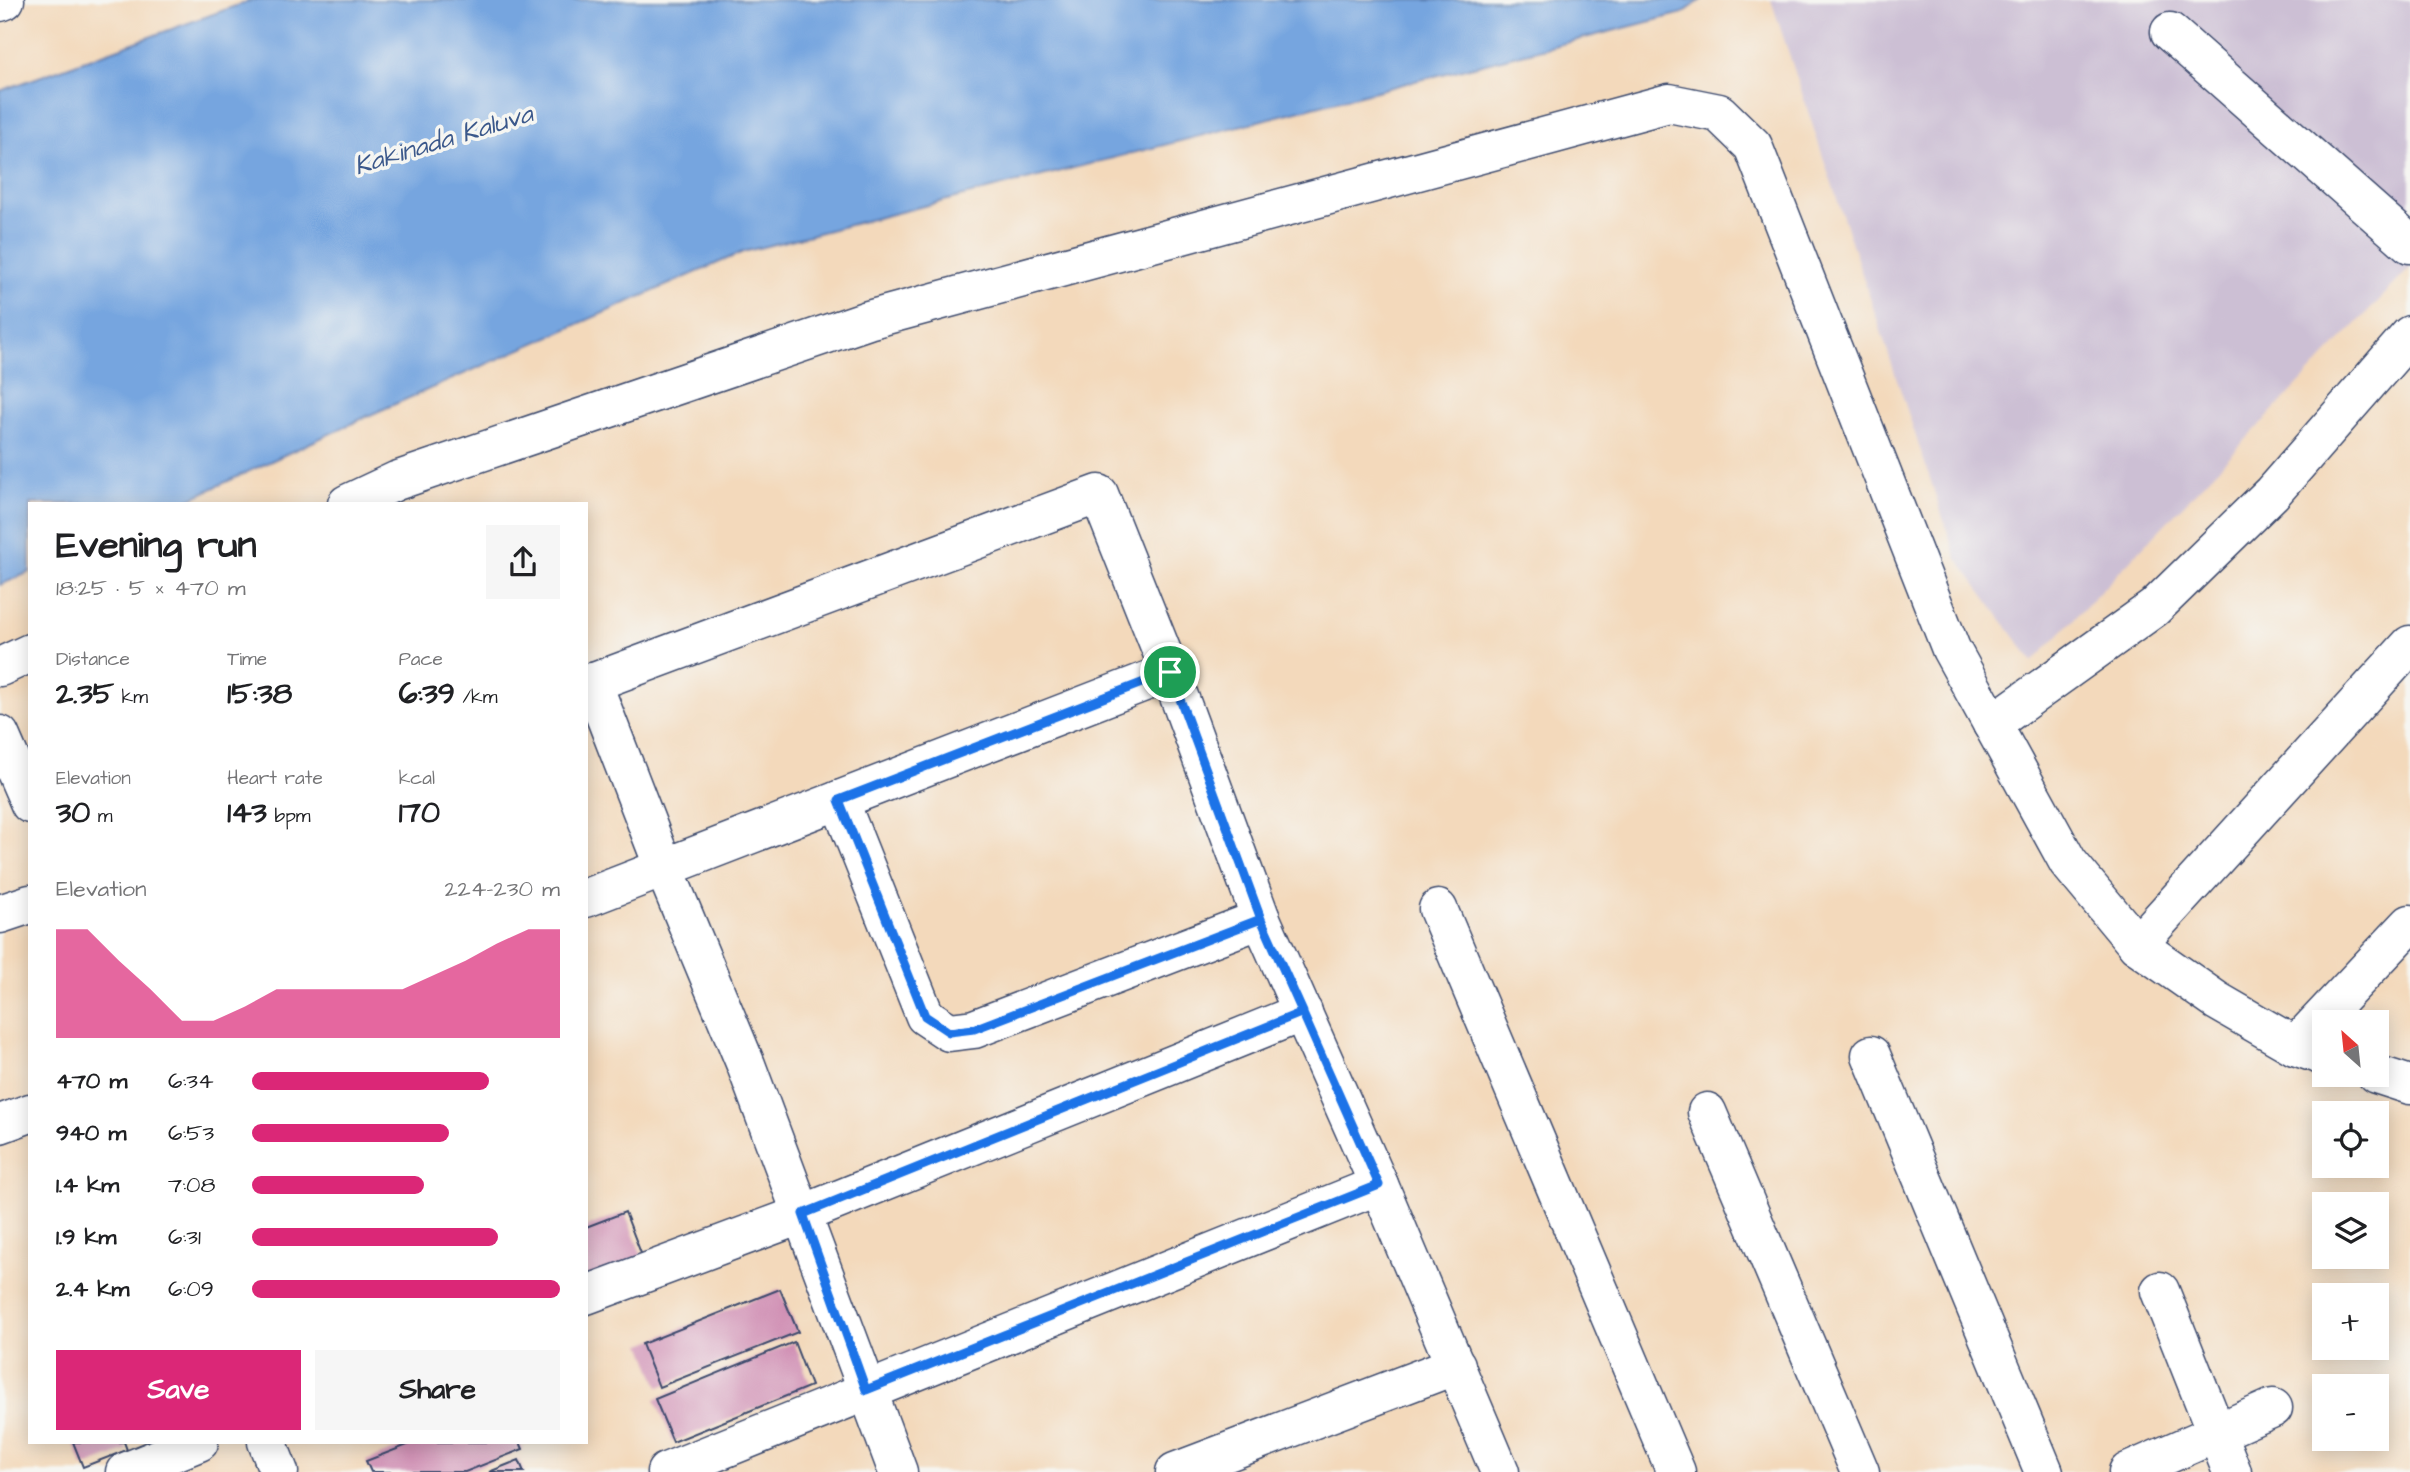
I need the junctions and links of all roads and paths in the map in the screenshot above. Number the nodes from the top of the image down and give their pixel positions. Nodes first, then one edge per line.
1 (2169, 32) dead end
2 (2410, 244) edge
3 (2410, 335) edge
4 (351, 502) edge
5 (2410, 645) edge
6 (28, 654) edge
7 (0, 667) edge
8 (1170, 672) junction
9 (589, 683) edge
10 (1992, 724) junction
11 (0, 735) edge
12 (28, 799) edge
13 (839, 800) junction
14 (664, 868) junction
15 (588, 897) edge
16 (28, 905) edge
17 (1438, 909) dead end
18 (0, 914) edge
19 (1261, 919) junction
20 (2410, 924) edge
21 (2137, 944) junction
22 (1303, 1012) junction
23 (2309, 1051) edge
24 (1871, 1055) dead end
25 (2389, 1078) edge
26 (2410, 1085) edge
27 (1707, 1112) dead end
28 (28, 1113) edge
29 (0, 1124) edge
30 (1379, 1185) junction
31 (803, 1214) junction
32 (2160, 1291) dead end
33 (588, 1294) edge
34 (1455, 1365) junction
35 (866, 1390) junction
36 (2273, 1408) dead end
37 (2217, 1432) junction
38 (195, 1444) edge
39 (268, 1444) edge
40 (1260, 1458) edge
41 (125, 1472) edge
42 (279, 1472) edge
43 (666, 1472) edge
44 (898, 1472) edge
45 (1175, 1472) edge
46 (1500, 1472) edge
47 (1676, 1472) edge
48 (1860, 1472) edge
49 (2044, 1472) edge
50 (2128, 1472) edge
51 (2232, 1472) edge

1 - 2 street
3 - 10 street
4 - 10 street
5 - 21 street
6 - 7 street
8 - 9 street
8 - 13 street
8 - 19 street
9 - 14 street
10 - 21 street
11 - 12 street
13 - 14 street
13 - 19 street
14 - 15 street
14 - 31 street
16 - 18 street
17 - 47 street
19 - 22 street
20 - 23 street
21 - 23 street
22 - 30 street
22 - 31 street
24 - 49 street
25 - 26 street
27 - 48 street
28 - 29 street
30 - 34 street
30 - 35 street
31 - 33 street
31 - 35 street
32 - 37 street
34 - 40 street
34 - 46 street
35 - 43 street
35 - 44 street
36 - 37 street
37 - 50 street
37 - 51 street
38 - 41 street
39 - 42 street
40 - 45 street

